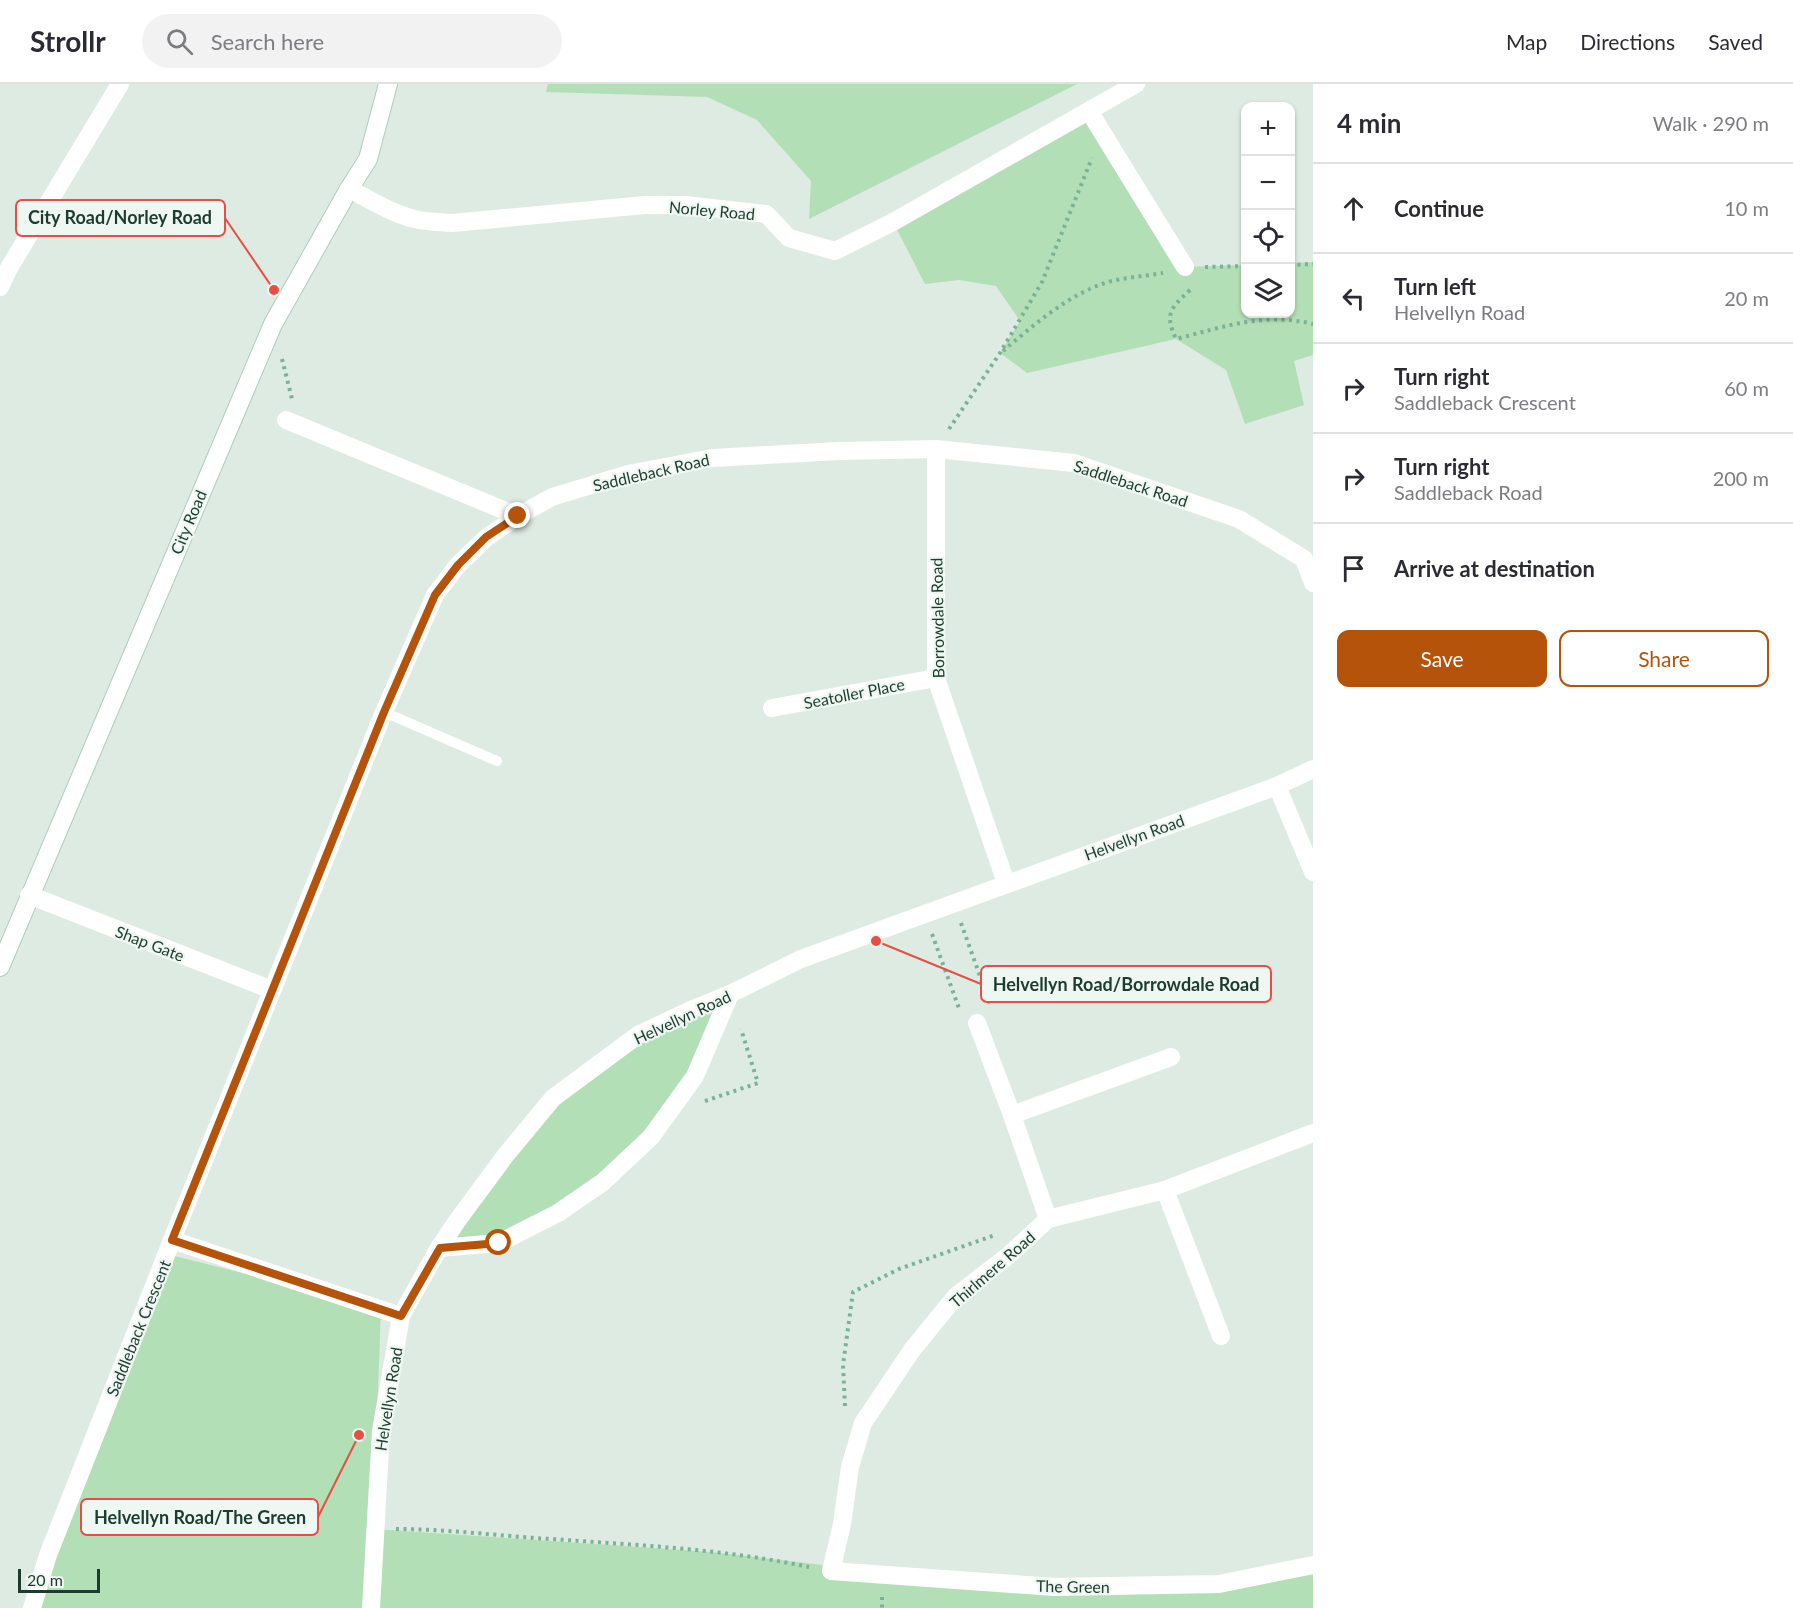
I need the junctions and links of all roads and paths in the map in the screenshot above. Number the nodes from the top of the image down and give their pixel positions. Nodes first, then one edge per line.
1 (120, 84) edge
2 (388, 84) edge
3 (1136, 84) edge
4 (1089, 111) junction
5 (1102, 132) junction
6 (349, 189) junction
7 (5, 264) edge
8 (1313, 264) edge
9 (1295, 265) edge
10 (1241, 266) edge
11 (1185, 267) junction
12 (1215, 267) junction
13 (1207, 274) dead end
14 (0, 287) edge
15 (1191, 289) dead end
16 (273, 324) junction
17 (1313, 324) edge
18 (1000, 353) junction
19 (293, 423) joint
20 (936, 449) junction
21 (518, 516) junction
22 (1308, 557) edge
23 (1313, 583) edge
24 (936, 678) junction
25 (772, 708) dead end
26 (384, 712) junction
27 (497, 761) dead end
28 (1313, 769) edge
29 (1277, 786) junction
30 (1313, 872) edge
31 (1006, 883) junction
32 (29, 895) junction
33 (953, 903) junction
34 (925, 914) junction
35 (0, 967) edge
36 (272, 990) junction
37 (730, 994) junction
38 (977, 1024) junction
39 (1171, 1057) dead end
40 (667, 1114) junction
41 (1012, 1114) junction
42 (1313, 1133) edge
43 (1165, 1190) junction
44 (1048, 1219) junction
45 (1004, 1233) dead end
46 (172, 1240) junction
47 (440, 1248) junction
48 (401, 1316) junction
49 (1221, 1336) dead end
50 (846, 1410) dead end
51 (375, 1528) junction
52 (1313, 1565) edge
53 (831, 1571) junction
54 (32, 1608) edge
55 (371, 1608) edge

1 - 7 street
2 - 6 street, City Road
3 - 4 street, Norley Road
4 - 5 street
4 - 6 street, Norley Road
5 - 11 street
5 - 18 path
6 - 16 street, City Road
7 - 14 street
8 - 9 path
10 - 12 path
11 - 12 path
11 - 18 path
12 - 13 path
15 - 17 path
16 - 19 path
16 - 32 street, City Road
18 - 20 path
19 - 21 street
20 - 21 street, Saddleback Road
20 - 22 street, Saddleback Road
20 - 24 street, Borrowdale Road
21 - 26 street, Saddleback Road
22 - 23 street, Saddleback Road
24 - 25 street, Seatoller Place
24 - 31 street, Borrowdale Road
26 - 27 lane
26 - 36 street, Saddleback Road
28 - 29 street, Helvellyn Road
29 - 30 street
29 - 31 street, Helvellyn Road
31 - 33 street, Helvellyn Road
32 - 35 street, City Road
32 - 36 street, Shap Gate
33 - 34 street, Helvellyn Road
33 - 38 path
34 - 37 street, Helvellyn Road
34 - 38 path
36 - 46 street, Saddleback Road
37 - 40 street
37 - 40 path
37 - 47 street, Helvellyn Road
38 - 41 street
39 - 41 street
40 - 47 street
41 - 44 street
42 - 43 street, Thirlmere Road
43 - 44 street, Thirlmere Road
43 - 49 street
44 - 53 street, Thirlmere Road
45 - 50 path
46 - 48 street, Saddleback Crescent
46 - 54 street, Saddleback Crescent
47 - 48 street, Helvellyn Road
48 - 51 street, Helvellyn Road
51 - 53 path
51 - 55 street, Helvellyn Road
52 - 53 street, The Green

